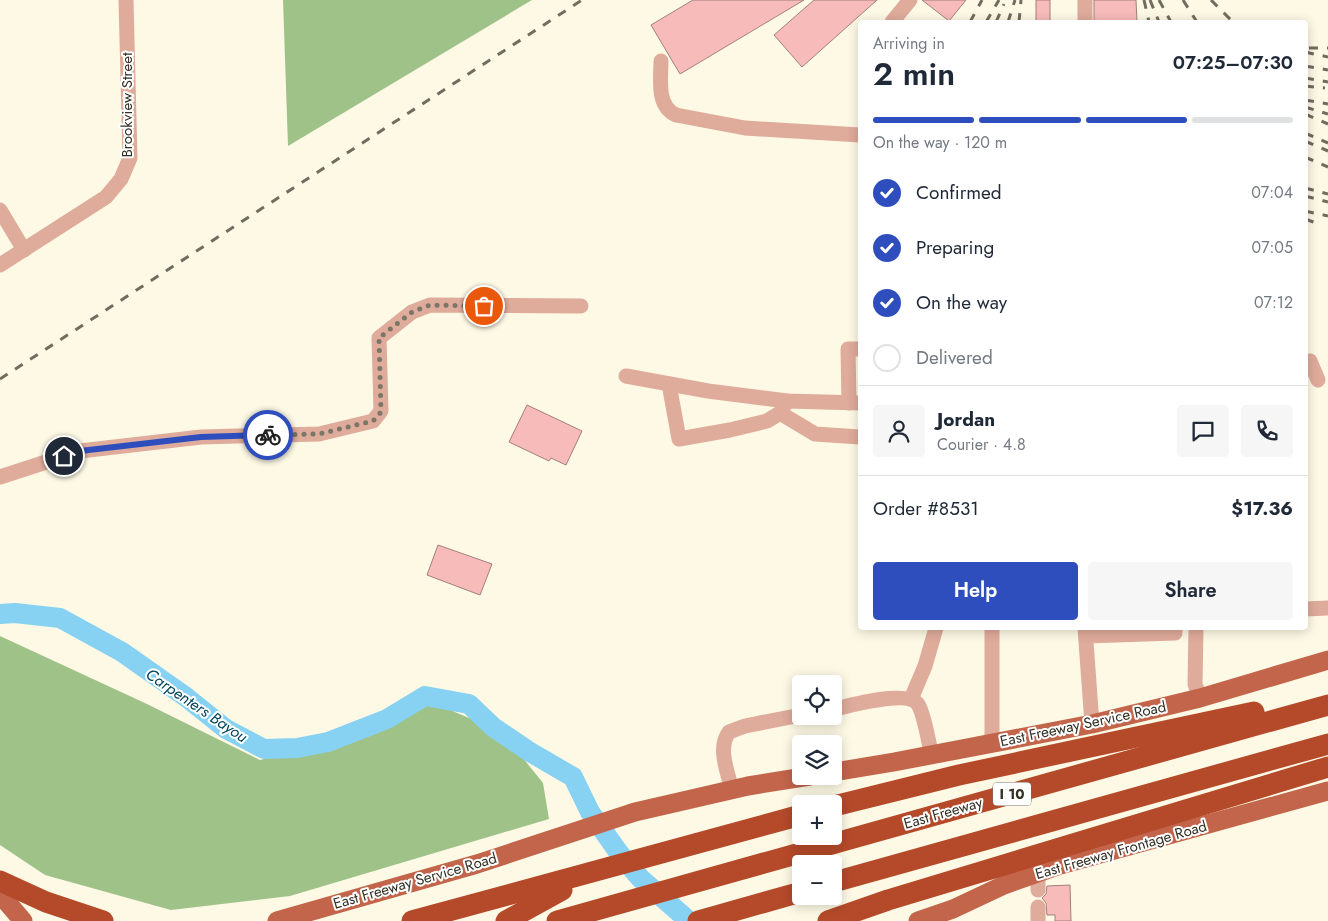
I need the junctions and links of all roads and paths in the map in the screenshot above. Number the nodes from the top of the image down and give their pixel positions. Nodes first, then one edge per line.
1 (126, 0) edge
2 (910, 0) edge
3 (1085, 0) edge
4 (894, 20) edge
5 (1085, 20) edge
6 (661, 60) dead end
7 (858, 135) edge
8 (0, 210) edge
9 (24, 250) junction
10 (0, 264) edge
11 (581, 306) dead end
12 (858, 348) edge
13 (1308, 361) edge
14 (626, 376) dead end
15 (1317, 382) edge
16 (669, 384) junction
17 (854, 403) edge
18 (783, 407) junction
19 (858, 437) edge
20 (0, 477) edge
21 (1328, 608) edge
22 (1308, 610) edge
23 (935, 630) edge
24 (992, 630) edge
25 (1175, 630) edge
26 (1196, 630) edge
27 (1086, 632) edge
28 (1328, 660) edge
29 (1328, 696) edge
30 (1200, 698) junction
31 (912, 699) junction
32 (1328, 705) edge
33 (842, 707) edge
34 (792, 717) edge
35 (1092, 724) junction
36 (992, 743) junction
37 (1328, 744) edge
38 (932, 755) junction
39 (1328, 767) edge
40 (842, 771) edge
41 (792, 779) edge
42 (732, 790) junction
43 (1328, 791) edge
44 (842, 804) edge
45 (792, 817) edge
46 (655, 854) junction
47 (842, 880) edge
48 (0, 881) edge
49 (0, 894) edge
50 (792, 895) edge
51 (947, 916) edge
52 (6, 921) edge
53 (23, 921) edge
54 (103, 921) edge
55 (277, 921) edge
56 (412, 921) edge
57 (506, 921) edge
58 (557, 921) edge
59 (698, 921) edge
60 (828, 921) edge
61 (918, 921) edge

1 - 9 street, Brookview Street
2 - 4 street
3 - 5 street
6 - 7 street
8 - 9 street
9 - 10 street, Brookview Street
11 - 20 street
12 - 17 street
13 - 15 street
14 - 16 street
16 - 18 street
16 - 18 street
17 - 18 street
18 - 19 street
21 - 22 street
23 - 31 street
24 - 36 street
25 - 27 street
26 - 30 street
27 - 35 street
28 - 30 main road, East Freeway Service Road
29 - 44 highway
30 - 35 main road, East Freeway Service Road
31 - 33 street
31 - 38 street
32 - 58 highway, East Freeway / I 10
34 - 42 street
35 - 36 main road, East Freeway Service Road
36 - 38 main road, East Freeway Service Road
37 - 47 highway, I 10
38 - 40 main road, East Freeway Service Road
39 - 60 highway
41 - 42 main road
42 - 55 main road, East Freeway Service Road
43 - 51 main road, East Freeway Frontage Road
45 - 46 highway
46 - 56 highway
46 - 57 highway
48 - 54 highway
49 - 52 main road
49 - 53 main road
50 - 59 highway
51 - 61 main road, East Freeway Frontage Road

